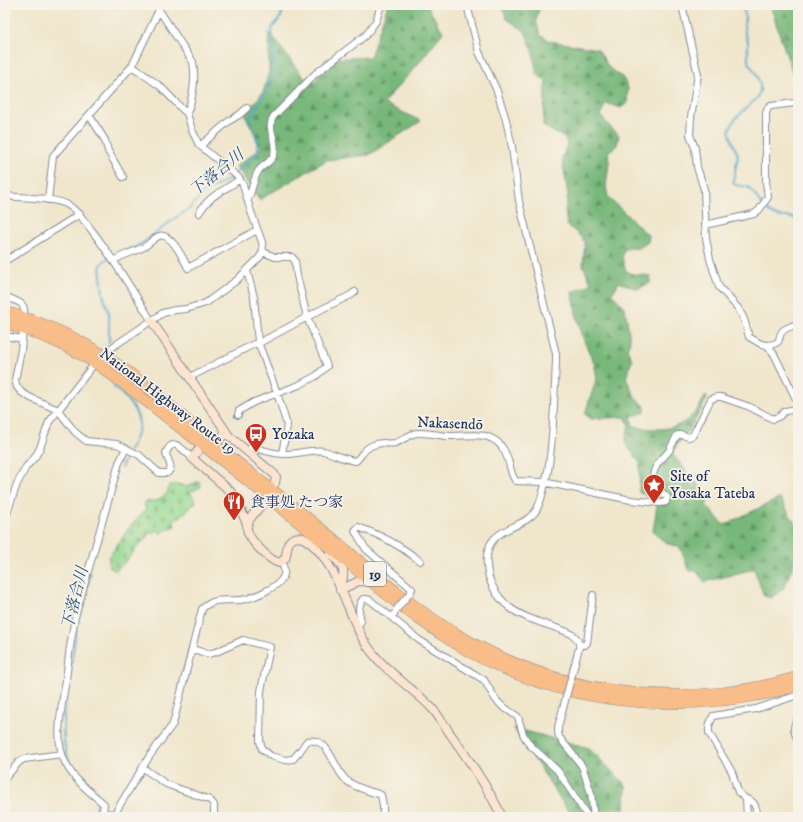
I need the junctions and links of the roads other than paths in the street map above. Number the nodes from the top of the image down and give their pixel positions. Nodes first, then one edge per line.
1 (381, 5) edge
2 (467, 5) edge
3 (682, 5) edge
4 (159, 7) edge
5 (132, 66) junction
6 (798, 107) edge
7 (247, 108) dead end
8 (187, 113) junction
9 (89, 115) junction
10 (200, 146) junction
11 (123, 177) dead end
12 (239, 178) junction
13 (5, 196) edge
14 (48, 200) junction
15 (248, 200) junction
16 (199, 213) dead end
17 (80, 214) junction
18 (705, 225) junction
19 (257, 230) junction
20 (263, 252) junction
21 (112, 259) junction
22 (5, 261) edge
23 (247, 271) junction
24 (355, 292) dead end
25 (5, 296) edge
26 (5, 312) edge
27 (24, 317) junction
28 (307, 317) junction
29 (152, 320) junction
30 (5, 323) edge
31 (798, 324) edge
32 (23, 334) junction
33 (5, 336) edge
34 (258, 342) junction
35 (767, 345) junction
36 (98, 359) junction
37 (190, 377) junction
38 (277, 393) junction
39 (798, 403) edge
40 (798, 409) edge
41 (58, 410) junction
42 (238, 415) dead end
43 (226, 432) junction
44 (203, 445) junction
45 (215, 445) junction
46 (126, 448) junction
47 (247, 451) junction
48 (282, 454) junction
49 (192, 458) junction
50 (546, 482) junction
51 (275, 483) dead end
52 (262, 504) dead end
53 (5, 518) edge
54 (248, 524) junction
55 (328, 546) junction
56 (420, 561) dead end
57 (282, 562) junction
58 (371, 582) junction
59 (340, 590) junction
60 (593, 594) dead end
61 (391, 617) junction
62 (357, 627) junction
63 (579, 646) junction
64 (193, 649) junction
65 (798, 677) edge
66 (798, 686) edge
67 (798, 695) edge
68 (798, 719) edge
69 (798, 739) edge
70 (62, 754) junction
71 (143, 768) junction
72 (5, 778) edge
73 (746, 799) junction
74 (115, 815) edge
75 (214, 817) edge
76 (383, 817) edge
77 (502, 817) edge
78 (588, 817) edge
79 (594, 817) edge
80 (747, 817) edge
81 (758, 817) edge

1 - 15 street
2 - 50 street
3 - 18 street
4 - 5 street
4 - 8 street
5 - 8 street
5 - 9 street
6 - 18 street
7 - 10 street
8 - 10 street
9 - 11 street
9 - 14 street
10 - 12 street
12 - 15 street
12 - 16 street
13 - 14 street
14 - 17 street
15 - 19 street
17 - 21 street
17 - 22 street
18 - 35 street
19 - 20 street
19 - 21 street
20 - 23 street
20 - 28 street
21 - 29 street
23 - 29 street
23 - 34 street
24 - 28 street
25 - 27 street
26 - 27 highway, National Highway Route 19 / 19
27 - 36 highway, National Highway Route 19 / 19
28 - 34 street
28 - 38 street
29 - 36 street
29 - 37 street
30 - 32 highway, National Highway Route 19 / 19
31 - 35 street
32 - 33 street
32 - 36 highway, National Highway Route 19 / 19
32 - 41 street
34 - 37 street
34 - 38 street
35 - 39 street
36 - 41 street
36 - 44 highway, National Highway Route 19 / 19
36 - 45 highway, National Highway Route 19 / 19
37 - 43 street
38 - 42 street
38 - 48 street
40 - 50 street, Nakasendō
41 - 46 street
41 - 53 street
43 - 45 street
43 - 47 street
44 - 49 street
44 - 55 highway, National Highway Route 19 / 19
45 - 65 highway, National Highway Route 19 / 19
46 - 49 street
46 - 70 street
47 - 48 street, Nakasendō
47 - 51 street
48 - 50 street, Nakasendō
49 - 54 street
50 - 63 street
52 - 54 street
54 - 57 street
55 - 58 highway, National Highway Route 19 / 19
55 - 59 street
56 - 61 street, bridge
57 - 59 street
57 - 64 street
58 - 59 street
58 - 66 highway, National Highway Route 19 / 19
59 - 62 street
60 - 63 street
61 - 62 street
61 - 78 street
62 - 77 street
63 - 79 street, bridge
64 - 71 street
64 - 76 street
67 - 73 street
68 - 69 street
70 - 72 street
70 - 74 street
71 - 74 street
71 - 75 street
73 - 80 street
73 - 81 street

